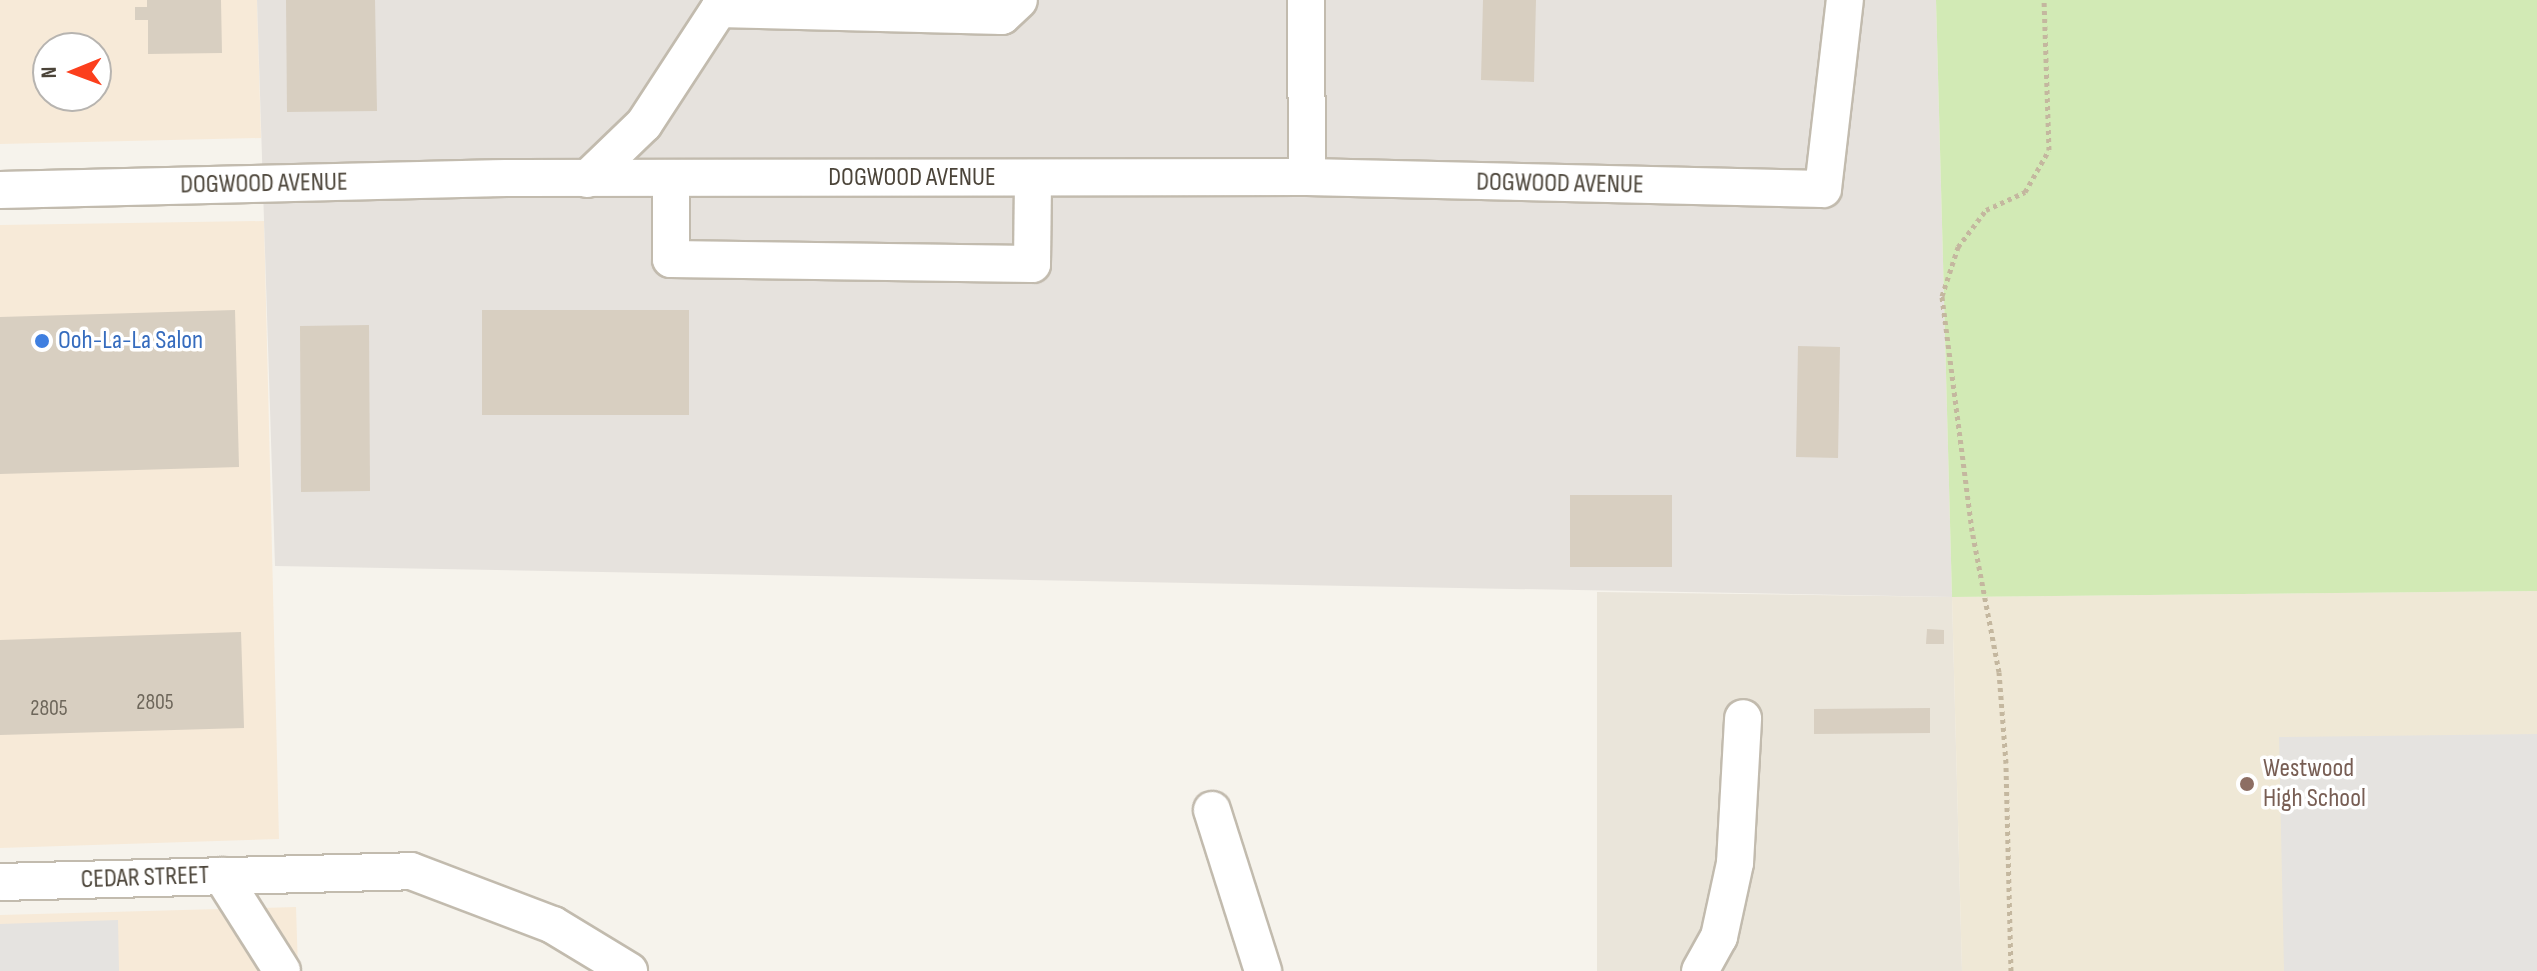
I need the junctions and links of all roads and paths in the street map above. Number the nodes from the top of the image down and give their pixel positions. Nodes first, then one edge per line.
1 (1019, 0) edge
2 (1306, 0) edge
3 (1845, 0) edge
4 (2044, 0) edge
5 (1307, 177) junction
6 (1033, 178) junction
7 (587, 179) junction
8 (671, 179) junction
9 (0, 190) edge
10 (1743, 718) dead end
11 (1212, 810) dead end
12 (222, 876) junction
13 (0, 882) edge
14 (282, 971) edge
15 (629, 971) edge
16 (1263, 971) edge
17 (1700, 971) edge
18 (2011, 971) edge

1 - 7 street
2 - 5 street
3 - 5 street, DOGWOOD AVENUE
4 - 18 path
5 - 6 street, DOGWOOD AVENUE
6 - 8 street, DOGWOOD AVENUE
6 - 8 street
7 - 8 street, DOGWOOD AVENUE
7 - 9 street, DOGWOOD AVENUE
10 - 17 street
11 - 16 street
12 - 13 street, CEDAR STREET
12 - 14 street
12 - 15 street, CEDAR STREET

